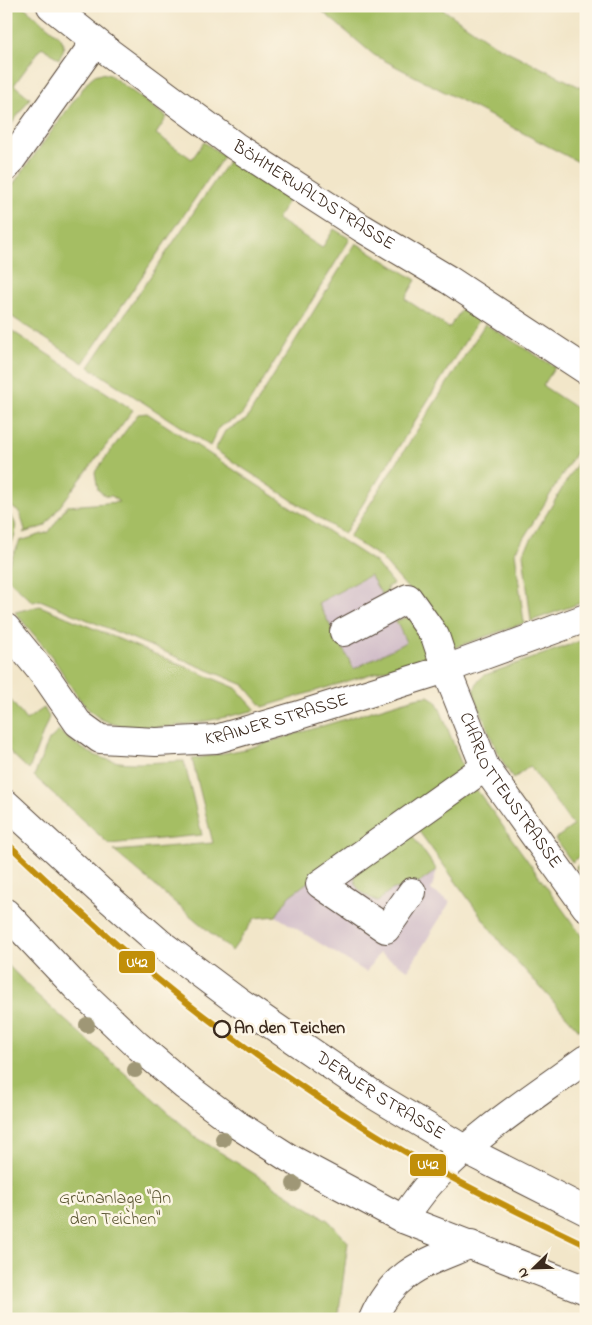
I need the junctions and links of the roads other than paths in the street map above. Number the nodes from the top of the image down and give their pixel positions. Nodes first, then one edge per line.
1 (51, 6) edge
2 (95, 42) junction
3 (6, 167) edge
4 (586, 370) edge
5 (586, 618) edge
6 (6, 628) edge
7 (344, 632) dead end
8 (446, 669) junction
9 (485, 767) junction
10 (6, 804) edge
11 (412, 892) dead end
12 (586, 907) edge
13 (6, 913) edge
14 (586, 1059) edge
15 (466, 1150) junction
16 (586, 1211) edge
17 (403, 1218) junction
18 (471, 1244) junction
19 (586, 1290) edge
20 (373, 1319) edge

1 - 2 street, BÖHMERWALDSTRASSE
2 - 3 street
2 - 4 street, BÖHMERWALDSTRASSE
5 - 8 street, KRAINER STRASSE
6 - 8 street, KRAINER STRASSE
7 - 8 street, CHARLOTTENSTRASSE
8 - 9 street, CHARLOTTENSTRASSE
9 - 11 street
9 - 12 street, CHARLOTTENSTRASSE
10 - 15 street, DERNER STRASSE
13 - 17 street
14 - 15 street
15 - 16 street, DERNER STRASSE
15 - 17 street
17 - 18 street
18 - 19 street
18 - 20 street

